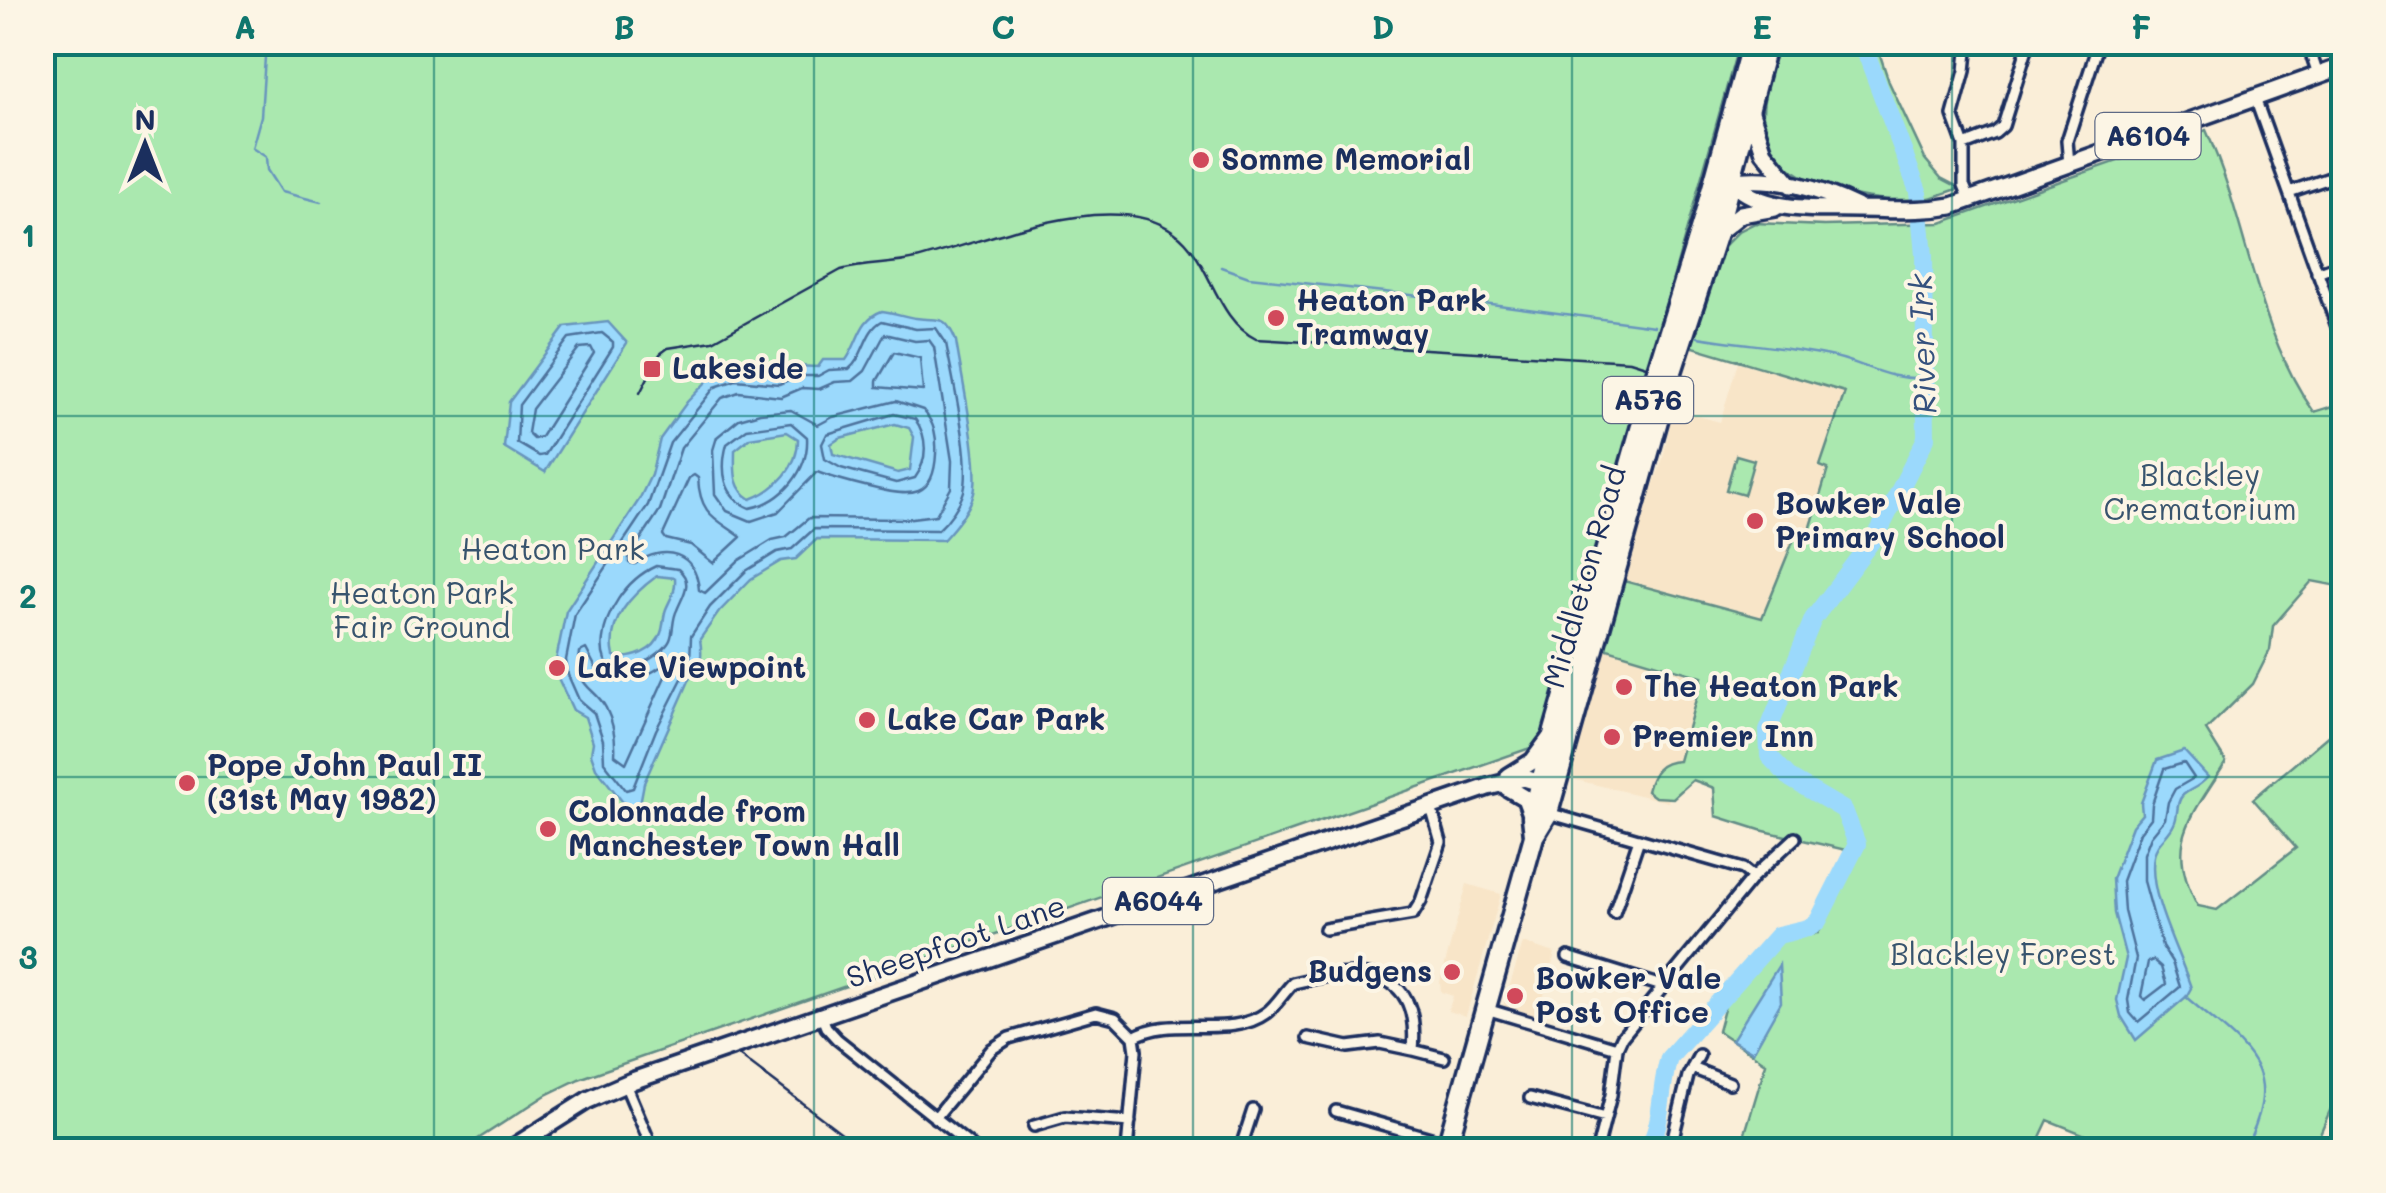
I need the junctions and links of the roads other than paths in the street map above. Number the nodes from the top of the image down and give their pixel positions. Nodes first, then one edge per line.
1 (1752, 42) edge
2 (1767, 42) edge
3 (1968, 42) edge
4 (2029, 42) edge
5 (2099, 42) edge
6 (2312, 58) dead end
7 (2344, 66) edge
8 (2318, 75) junction
9 (2255, 98) junction
10 (1749, 106) junction
11 (1722, 145) junction
12 (1964, 145) junction
13 (2069, 164) junction
14 (2344, 173) edge
15 (1730, 182) junction
16 (1791, 185) junction
17 (2289, 192) junction
18 (1970, 200) junction
19 (1784, 207) junction
20 (1859, 208) junction
21 (1704, 217) junction
22 (1716, 233) junction
23 (2344, 264) edge
24 (2317, 273) junction
25 (2344, 346) edge
26 (1593, 647) junction
27 (1576, 656) junction
28 (1559, 738) junction
29 (1541, 784) junction
30 (1488, 787) junction
31 (1508, 788) junction
32 (1431, 806) junction
33 (1541, 816) junction
34 (1795, 838) dead end
35 (1639, 839) junction
36 (1753, 877) junction
37 (1614, 914) dead end
38 (1325, 928) dead end
39 (1568, 957) dead end
40 (1662, 986) junction
41 (1486, 1009) junction
42 (822, 1018) junction
43 (1134, 1037) junction
44 (1308, 1038) dead end
45 (1617, 1048) junction
46 (1412, 1050) junction
47 (1699, 1055) dead end
48 (1444, 1058) dead end
49 (1692, 1068) junction
50 (1730, 1083) dead end
51 (625, 1084) junction
52 (1530, 1098) dead end
53 (1253, 1110) dead end
54 (1336, 1111) dead end
55 (935, 1118) junction
56 (1605, 1118) junction
57 (1130, 1122) junction
58 (1034, 1126) dead end
59 (1450, 1148) edge
60 (509, 1150) edge
61 (653, 1150) edge
62 (976, 1150) edge
63 (1127, 1150) edge
64 (1240, 1150) edge
65 (1597, 1150) edge
66 (1670, 1150) edge

1 - 11 highway, Middleton Road / A576
2 - 10 highway, Middleton Road / A576
3 - 12 street
4 - 12 street
5 - 13 street
6 - 8 street
7 - 8 main road, A6104
8 - 9 main road, A6104
9 - 13 main road, A6104
9 - 17 street
10 - 15 highway, Middleton Road / A576
10 - 16 main road
11 - 15 main road
11 - 21 highway, Middleton Road / A576
12 - 18 street
13 - 18 main road, A6104
14 - 17 street
15 - 16 main road
15 - 19 main road
15 - 21 main road
15 - 22 highway, Middleton Road / A576
16 - 20 main road
17 - 24 street
18 - 20 main road, A6104
19 - 20 main road
19 - 22 main road
21 - 27 highway, Middleton Road / A576
22 - 26 highway, Middleton Road / A576
23 - 24 street
24 - 25 street
26 - 27 highway
26 - 28 highway, Middleton Road / A576
27 - 28 highway, Middleton Road / A576
28 - 29 highway, A576
28 - 30 main road, Sheepfoot Lane / A6044
28 - 33 highway, Middleton Road / A576
29 - 30 main road, Sheepfoot Lane / A6044
29 - 31 main road, Sheepfoot Lane / A6044
29 - 33 highway
30 - 31 main road, Sheepfoot Lane / A6044
30 - 32 main road, Sheepfoot Lane / A6044
31 - 33 main road
32 - 38 street
32 - 42 main road, Sheepfoot Lane / A6044
33 - 35 street
33 - 41 highway, Middleton Road / A576
34 - 36 street
35 - 36 street
35 - 37 street
36 - 40 street
39 - 40 street
40 - 45 street
41 - 45 street
41 - 59 highway, Middleton Road / A576
42 - 51 main road, Sheepfoot Lane / A6044
42 - 55 street
43 - 46 street
43 - 55 street
43 - 57 street
44 - 46 street
45 - 56 street
46 - 48 street
47 - 49 street
49 - 50 street
49 - 66 street
51 - 60 main road, Sheepfoot Lane / A6044
51 - 61 street
52 - 56 street
53 - 64 street
54 - 59 street
55 - 62 street
56 - 65 street
57 - 58 street
57 - 63 street

